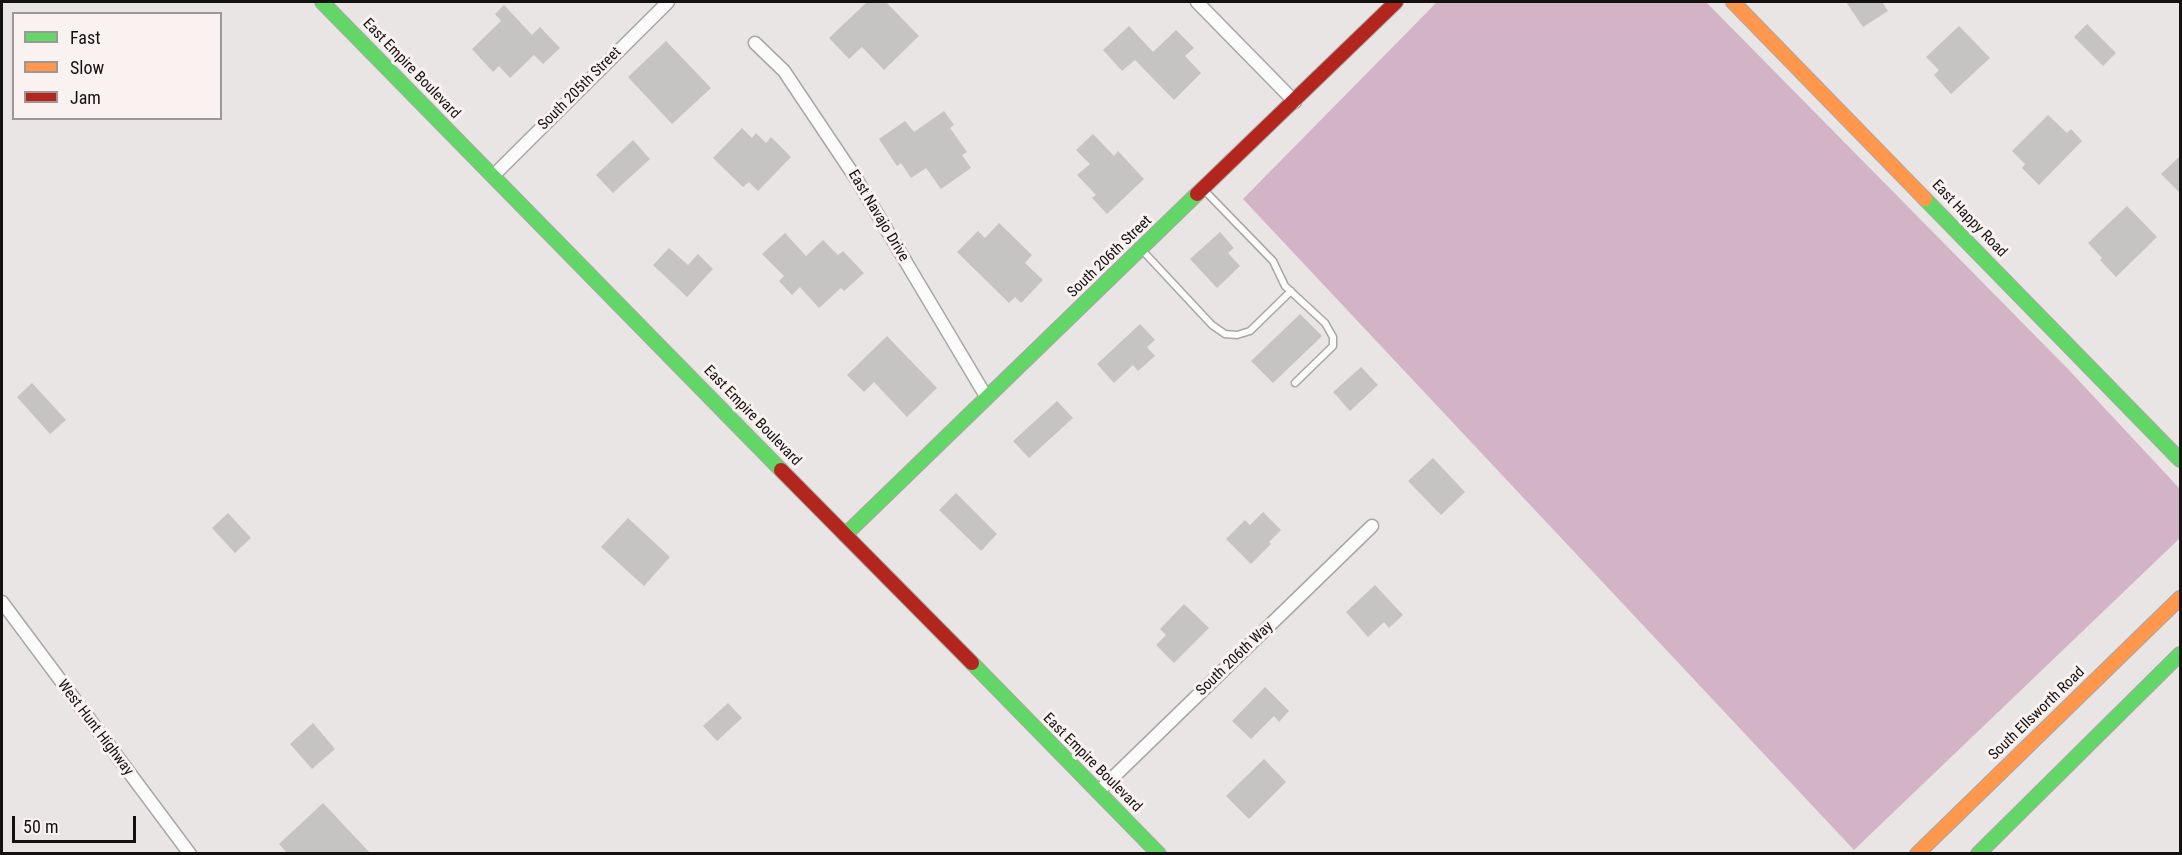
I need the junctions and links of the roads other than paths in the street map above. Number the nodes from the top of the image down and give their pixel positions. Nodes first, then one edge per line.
1 (668, 2) edge
2 (1197, 2) edge
3 (1396, 2) edge
4 (326, 3) edge
5 (1741, 4) edge
6 (755, 43) dead end
7 (1295, 102) junction
8 (493, 176) junction
9 (1204, 190) junction
10 (1141, 250) junction
11 (1291, 291) junction
12 (1295, 383) dead end
13 (987, 398) junction
14 (2181, 460) edge
15 (1372, 526) dead end
16 (845, 535) junction
17 (2181, 598) edge
18 (2, 602) edge
19 (2181, 654) edge
20 (1098, 792) junction
21 (189, 854) edge
22 (1159, 854) edge
23 (1917, 854) edge
24 (1978, 854) edge

1 - 8 street, South 205th Street
2 - 7 street
3 - 7 main road, South 206th Street
4 - 8 main road, East Empire Boulevard
5 - 14 main road, East Happy Road
6 - 13 street, East Navajo Drive
7 - 9 main road, South 206th Street
8 - 16 main road, East Empire Boulevard
9 - 10 main road, South 206th Street
9 - 11 lane
10 - 11 lane
10 - 13 main road, South 206th Street
11 - 12 lane
13 - 16 main road, South 206th Street
15 - 20 street, South 206th Way
16 - 20 main road, East Empire Boulevard
17 - 23 main road, South Ellsworth Road
18 - 21 street, West Hunt Highway
19 - 24 main road
20 - 22 main road, East Empire Boulevard

